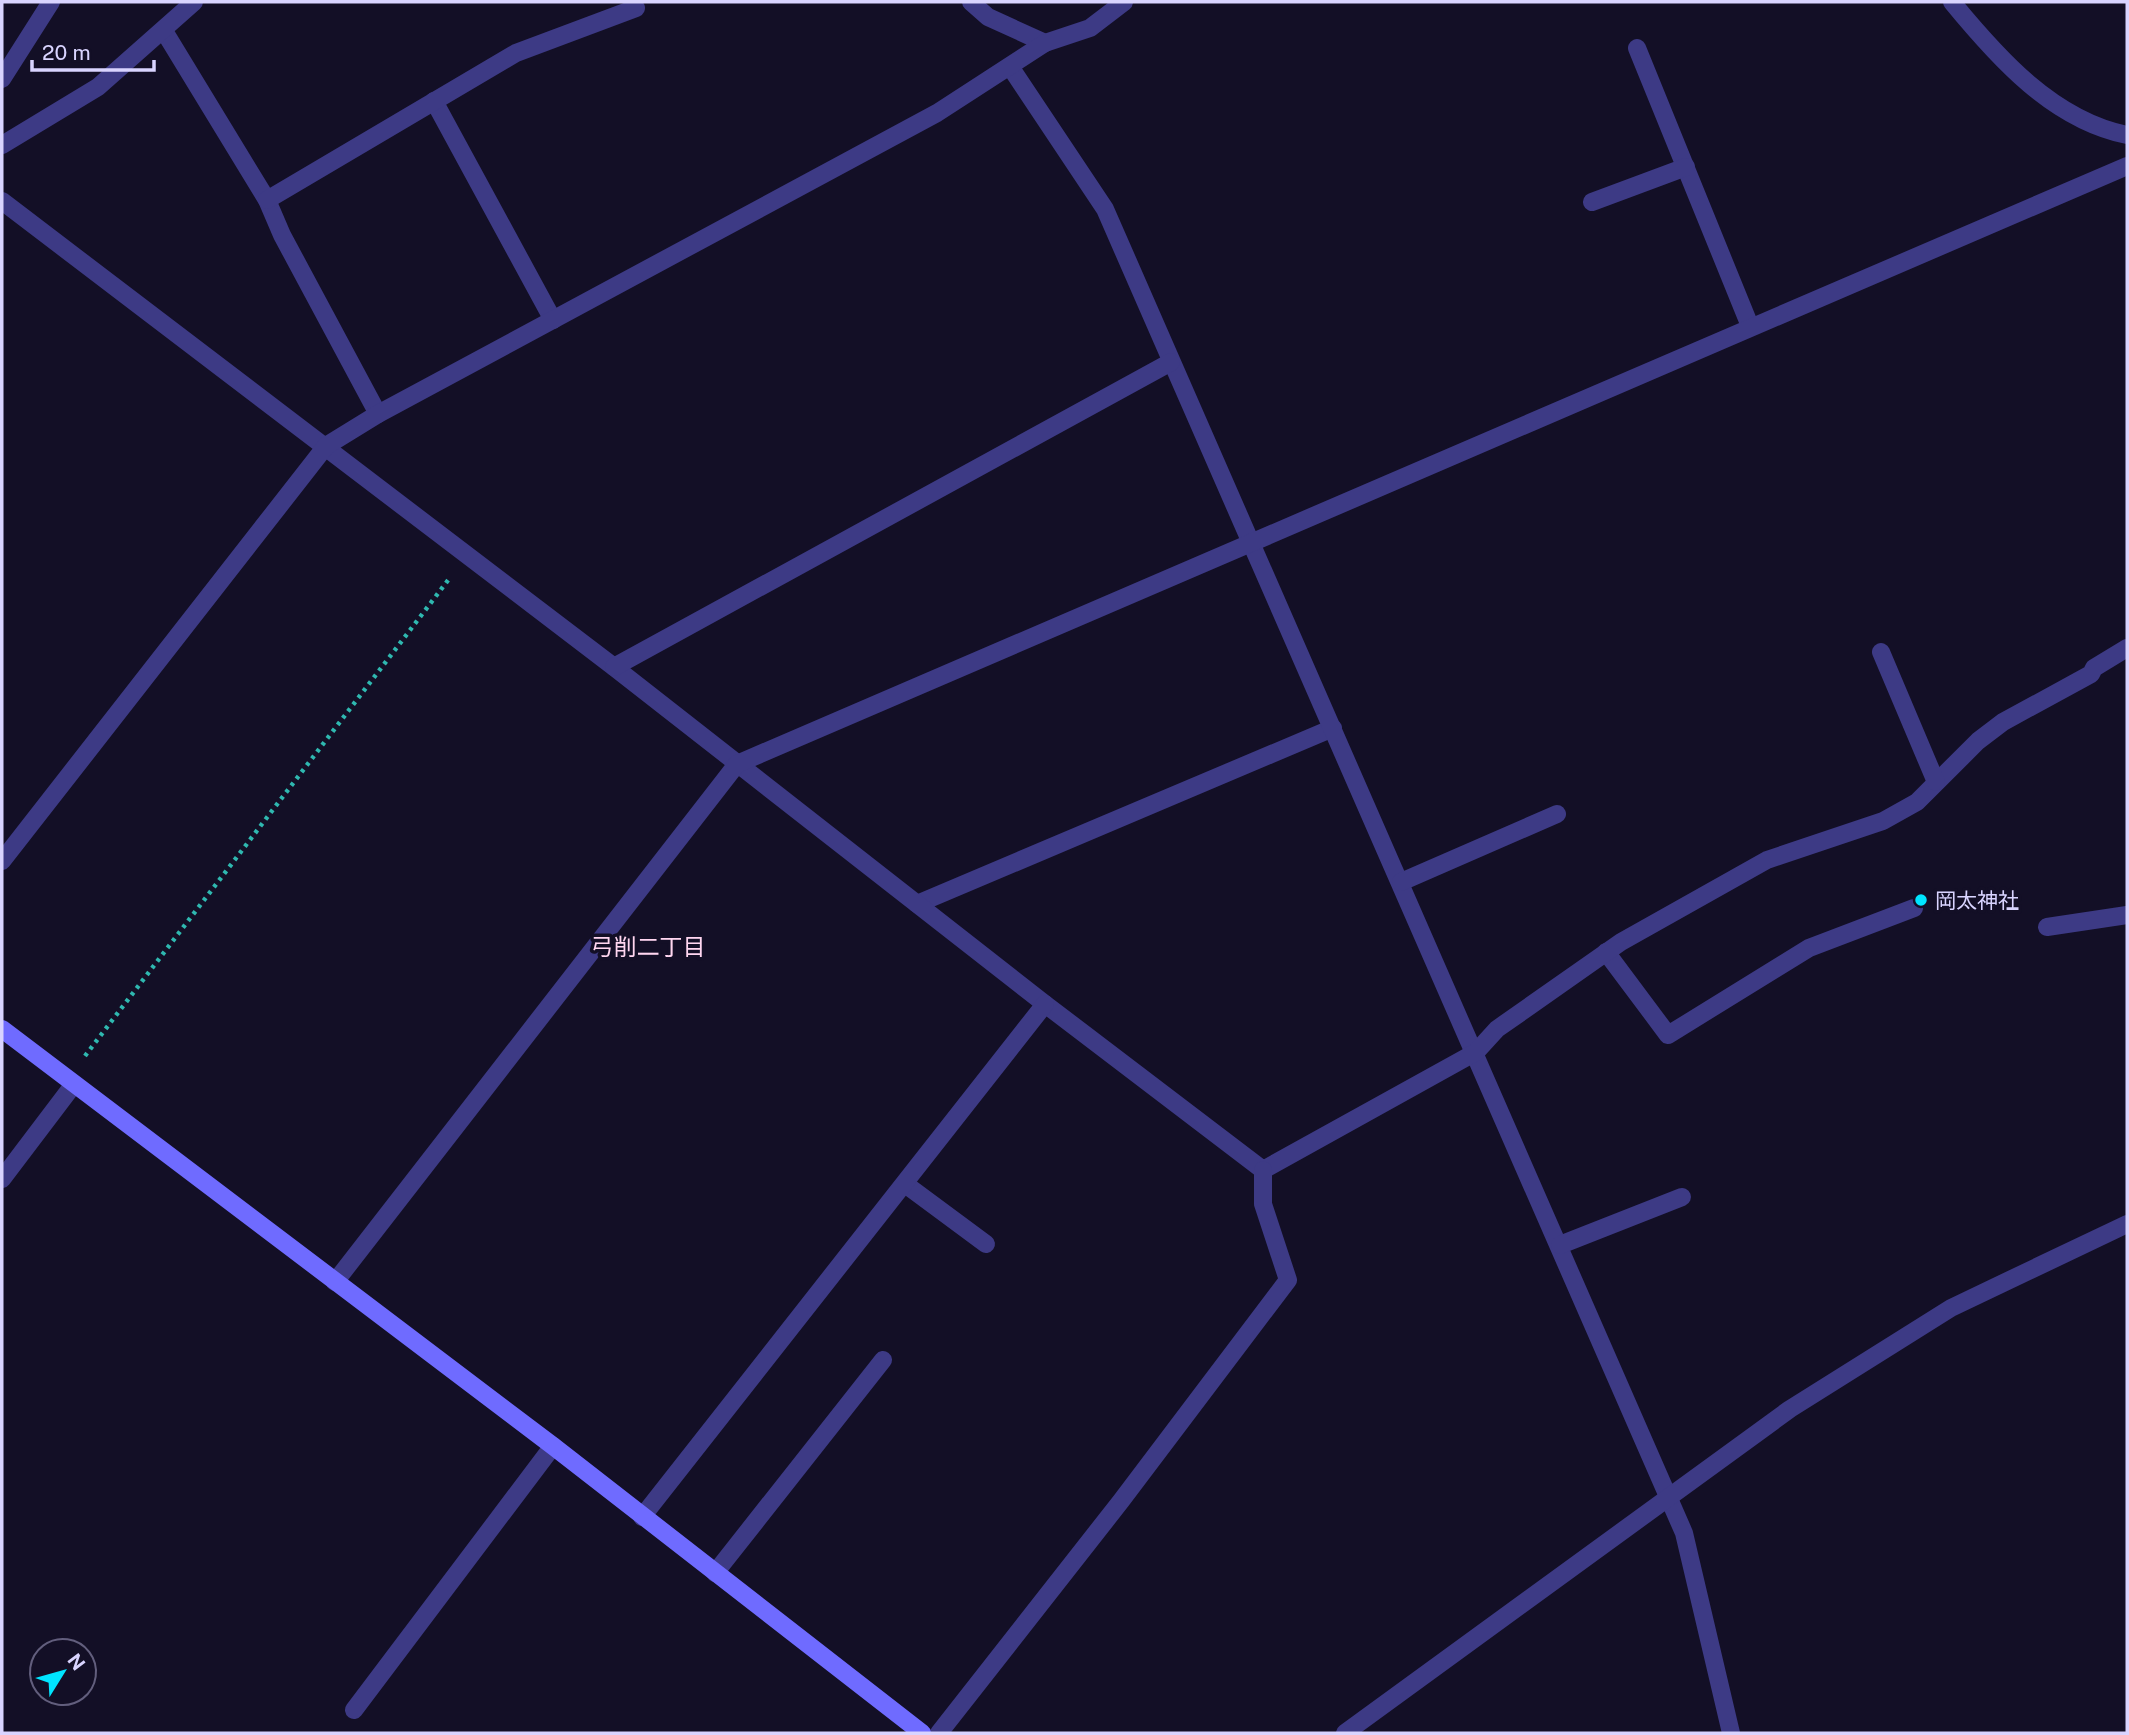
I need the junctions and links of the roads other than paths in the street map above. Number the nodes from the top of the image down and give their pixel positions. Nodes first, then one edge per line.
1 (51, 2) edge
2 (194, 2) edge
3 (971, 2) edge
4 (1124, 2) edge
5 (1952, 2) edge
6 (636, 8) dead end
7 (164, 31) junction
8 (1045, 43) junction
9 (1637, 48) dead end
10 (1011, 68) junction
11 (2, 79) edge
12 (434, 101) junction
13 (2127, 135) edge
14 (2, 145) edge
15 (2127, 166) edge
16 (1686, 167) junction
17 (267, 200) junction
18 (2, 201) edge
19 (1592, 202) dead end
20 (553, 320) junction
21 (1750, 326) junction
22 (1171, 362) junction
23 (378, 414) junction
24 (326, 446) junction
25 (1252, 544) junction
26 (2127, 648) edge
27 (1881, 652) dead end
28 (614, 667) junction
29 (1333, 728) junction
30 (737, 764) junction
31 (1936, 782) junction
32 (1556, 814) dead end
33 (2, 861) edge
34 (1401, 882) junction
35 (917, 904) junction
36 (1914, 908) dead end
37 (2127, 915) edge
38 (2047, 927) dead end
39 (1606, 952) junction
40 (1045, 1004) junction
41 (2, 1029) edge
42 (1476, 1052) junction
43 (71, 1082) junction
44 (1263, 1170) junction
45 (2, 1179) edge
46 (905, 1184) junction
47 (1682, 1197) dead end
48 (2127, 1224) edge
49 (986, 1244) dead end
50 (1560, 1245) junction
51 (335, 1282) junction
52 (883, 1360) dead end
53 (552, 1446) junction
54 (1669, 1497) junction
55 (642, 1517) junction
56 (715, 1573) junction
57 (354, 1710) dead end
58 (1729, 1732) edge
59 (922, 1733) edge
60 (939, 1733) edge
61 (1345, 1733) edge

1 - 11 street
2 - 7 street
3 - 8 street
4 - 8 street
5 - 13 street
6 - 12 street
7 - 14 street
7 - 17 street
8 - 10 street
9 - 16 street
10 - 20 street
10 - 22 street
12 - 17 street
12 - 20 street
15 - 21 street
16 - 19 street
16 - 21 street
17 - 23 street
18 - 24 street
20 - 23 street
21 - 25 street
22 - 25 street
22 - 28 street
23 - 24 street
24 - 28 street
24 - 33 street
25 - 29 street
25 - 30 street
26 - 31 street
27 - 31 street
28 - 30 street
29 - 34 street
29 - 35 street
30 - 35 street
30 - 51 street
31 - 39 street
32 - 34 street
34 - 42 street
35 - 40 street
36 - 39 street
37 - 38 street
39 - 42 street
40 - 44 street
40 - 46 street
41 - 43 street
42 - 44 street
42 - 50 street
43 - 45 street
43 - 51 street
44 - 60 street
46 - 49 street
46 - 55 street
47 - 50 street
48 - 54 street
50 - 54 street
51 - 53 street
52 - 56 street
53 - 55 street
53 - 57 street
54 - 58 street
54 - 61 street
55 - 56 street
56 - 59 street

